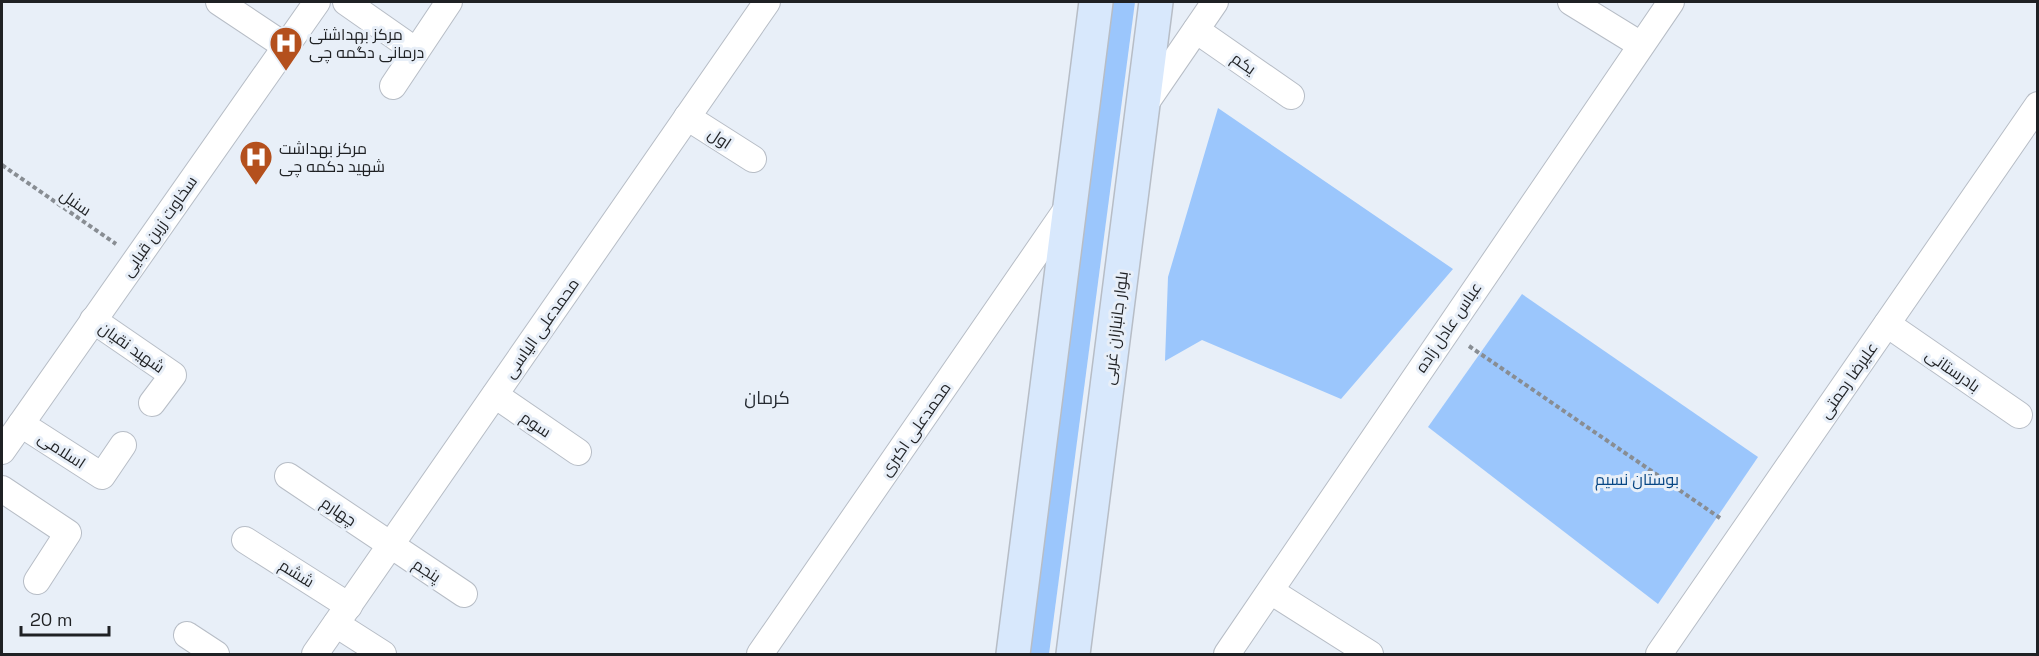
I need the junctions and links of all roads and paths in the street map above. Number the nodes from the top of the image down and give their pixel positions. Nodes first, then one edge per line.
1 (219, 2) edge
2 (317, 2) edge
3 (346, 2) edge
4 (449, 2) edge
5 (767, 2) edge
6 (1096, 2) edge
7 (1156, 2) edge
8 (1215, 2) edge
9 (1571, 2) edge
10 (1671, 2) edge
11 (1196, 30) junction
12 (1641, 45) junction
13 (285, 46) junction
14 (416, 51) junction
15 (393, 86) dead end
16 (1291, 96) dead end
17 (2037, 105) edge
18 (1143, 107) junction
19 (687, 117) junction
20 (753, 159) dead end
21 (2, 165) edge
22 (1071, 204) junction
23 (136, 259) junction
24 (93, 321) junction
25 (1887, 324) junction
26 (1446, 330) junction
27 (495, 395) junction
28 (152, 403) dead end
29 (2019, 415) dead end
30 (21, 423) junction
31 (123, 445) dead end
32 (2, 451) edge
33 (578, 452) dead end
34 (288, 476) dead end
35 (2, 489) edge
36 (1743, 533) junction
37 (245, 540) dead end
38 (391, 545) junction
39 (37, 581) dead end
40 (1272, 592) junction
41 (464, 594) dead end
42 (342, 615) junction
43 (187, 635) dead end
44 (216, 654) edge
45 (315, 654) edge
46 (383, 654) edge
47 (760, 654) edge
48 (1013, 654) edge
49 (1073, 654) edge
50 (1227, 654) edge
51 (1370, 654) edge
52 (1659, 654) edge

1 - 13 street
2 - 13 street, سخاوت زرین قبایی
3 - 14 street
4 - 14 street
5 - 19 street, محمدعلی الیاسی
6 - 22 main road
7 - 18 main road, بلوار جانبازان غربی
8 - 11 street
9 - 12 street
10 - 12 street, عباس عادل زاده
11 - 16 street, یکم
11 - 18 street
12 - 26 street, عباس عادل زاده
13 - 23 street, سخاوت زرین قبایی
14 - 15 street
17 - 25 street, علیرضا رحمتی
18 - 49 main road, بلوار جانبازان غربی
19 - 20 street, اول
19 - 27 street, محمدعلی الیاسی
21 - 23 path, سنبل
22 - 47 street, محمدعلی اکبری
22 - 48 main road
23 - 24 street, سخاوت زرین قبایی
24 - 28 street, شهید نقیان
24 - 30 street, سخاوت زرین قبایی
25 - 29 street, بادرستانی
25 - 36 street, علیرضا رحمتی
26 - 36 path
26 - 40 street, عباس عادل زاده
27 - 33 street, سوم
27 - 38 street, محمدعلی الیاسی
30 - 31 street, اسلامی
30 - 32 street, سخاوت زرین قبایی
34 - 38 street, چهارم
35 - 39 street
36 - 52 street, علیرضا رحمتی
37 - 42 street, ششم
38 - 41 street, پنجم
38 - 42 street, محمدعلی الیاسی
40 - 50 street, عباس عادل زاده
40 - 51 street
42 - 45 street, محمدعلی الیاسی
42 - 46 street, ششم
43 - 44 street

